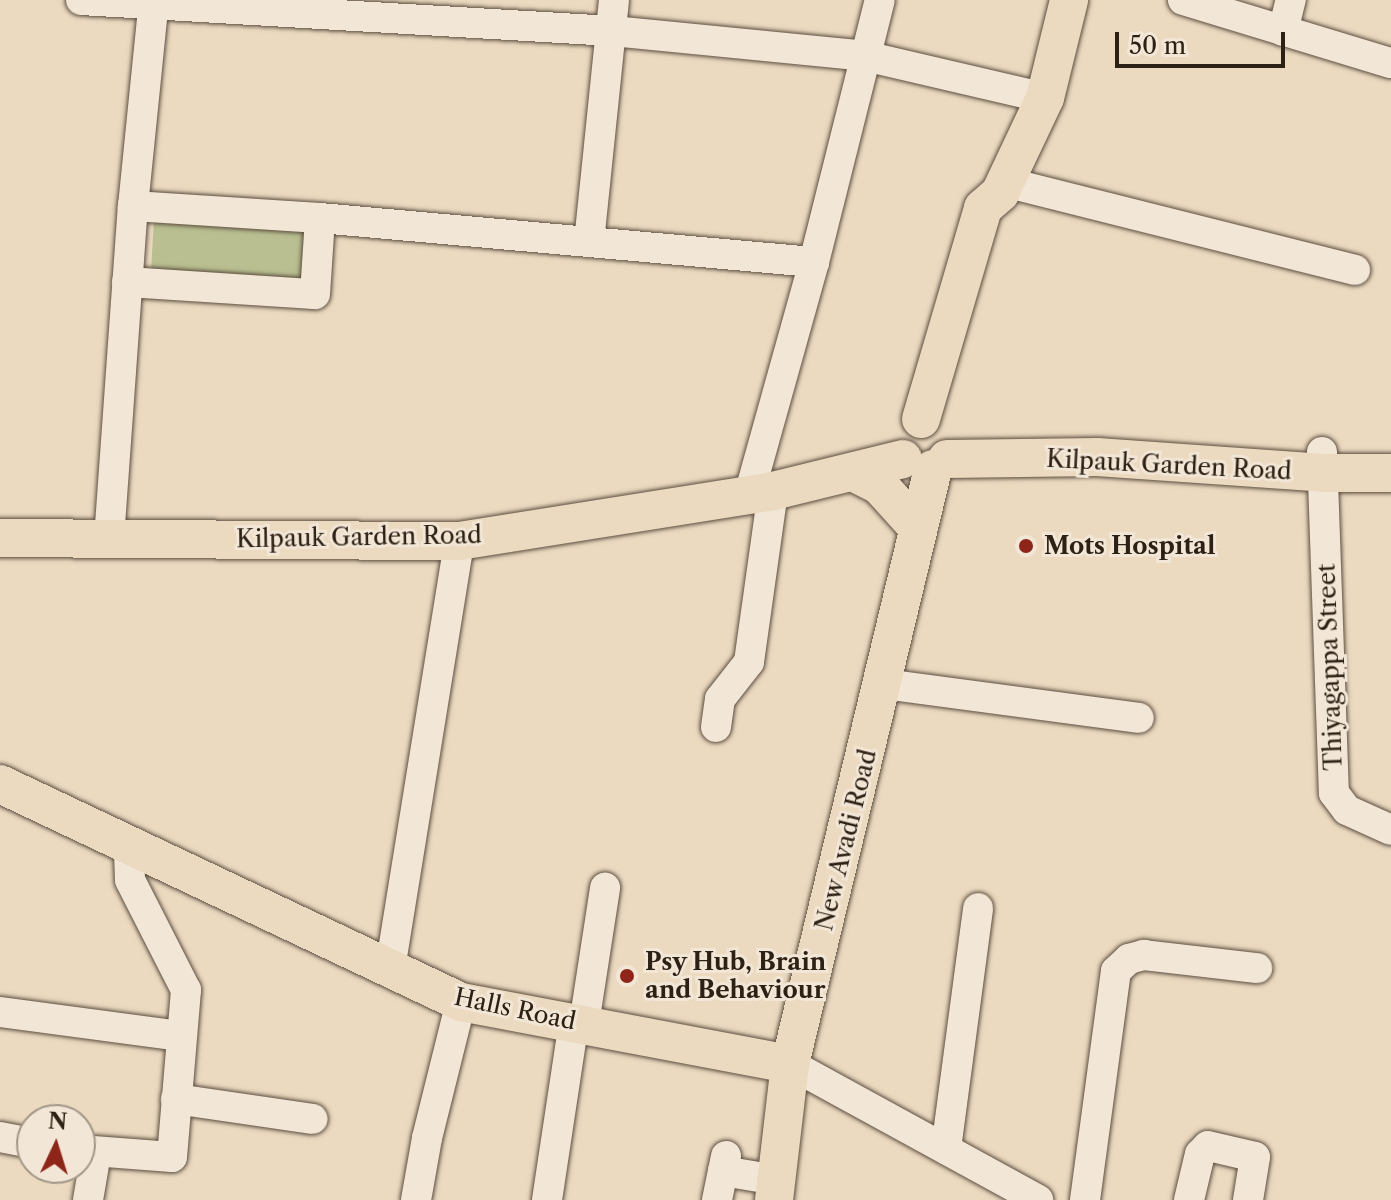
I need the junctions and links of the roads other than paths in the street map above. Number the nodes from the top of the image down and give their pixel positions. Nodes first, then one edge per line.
1 (81, 0) edge
2 (614, 0) edge
3 (880, 0) edge
4 (1069, 0) edge
5 (1183, 0) edge
6 (1291, 0) edge
7 (153, 3) edge
8 (612, 31) junction
9 (1283, 31) junction
10 (865, 56) junction
11 (1391, 63) edge
12 (1045, 98) junction
13 (1002, 187) junction
14 (133, 206) junction
15 (320, 218) junction
16 (589, 242) junction
17 (814, 262) junction
18 (1355, 270) dead end
19 (127, 282) junction
20 (929, 447) junction
21 (1391, 452) edge
22 (1323, 462) junction
23 (853, 472) junction
24 (1391, 473) edge
25 (761, 493) junction
26 (918, 528) junction
27 (0, 538) edge
28 (109, 539) junction
29 (459, 541) junction
30 (885, 684) junction
31 (1139, 718) dead end
32 (716, 727) dead end
33 (0, 784) edge
34 (1391, 830) edge
35 (129, 844) junction
36 (605, 888) dead end
37 (978, 908) dead end
38 (1257, 968) dead end
39 (390, 969) junction
40 (461, 1002) junction
41 (0, 1012) edge
42 (579, 1023) junction
43 (181, 1036) junction
44 (790, 1064) junction
45 (176, 1099) junction
46 (313, 1119) dead end
47 (946, 1149) junction
48 (96, 1152) edge
49 (722, 1176) edge
50 (775, 1190) edge
51 (416, 1200) edge
52 (547, 1200) edge
53 (1038, 1200) edge
54 (1085, 1200) edge
55 (1189, 1200) edge
56 (1248, 1200) edge

1 - 7 street
2 - 8 street
3 - 10 street
4 - 12 main road, New Avadi Road
5 - 9 street
6 - 9 street
7 - 8 street
7 - 14 street
8 - 10 street
8 - 16 street
9 - 11 street
10 - 12 street
10 - 17 street
12 - 13 main road, New Avadi Road
13 - 18 street
13 - 20 main road, New Avadi Road
14 - 15 street
14 - 19 street
15 - 16 street
15 - 19 street
16 - 17 street
17 - 25 street
19 - 28 street
20 - 22 main road, Kilpauk Garden Road
20 - 23 main road, Kilpauk Garden Road
20 - 26 main road, New Avadi Road
21 - 22 main road, Kilpauk Garden Road
22 - 24 main road, Kilpauk Garden Road
22 - 34 street, Thiyagappa Street
23 - 25 main road, Kilpauk Garden Road
23 - 26 main road
25 - 29 main road, Kilpauk Garden Road
25 - 32 street
26 - 30 main road, New Avadi Road
27 - 28 main road, Kilpauk Garden Road
28 - 29 main road, Kilpauk Garden Road
29 - 39 street
30 - 31 street
30 - 44 main road, New Avadi Road
33 - 35 main road, Halls Road
35 - 39 main road, Halls Road
35 - 43 street
36 - 42 street
37 - 47 street
38 - 54 street
39 - 40 main road, Halls Road
40 - 42 main road, Halls Road
40 - 51 street
41 - 43 street
42 - 44 main road, Halls Road
42 - 52 street
43 - 45 street
44 - 47 street, Halls Road
44 - 50 main road, New Avadi Road
45 - 46 street
45 - 48 street
47 - 53 street, Halls Road
49 - 50 street
55 - 56 street

